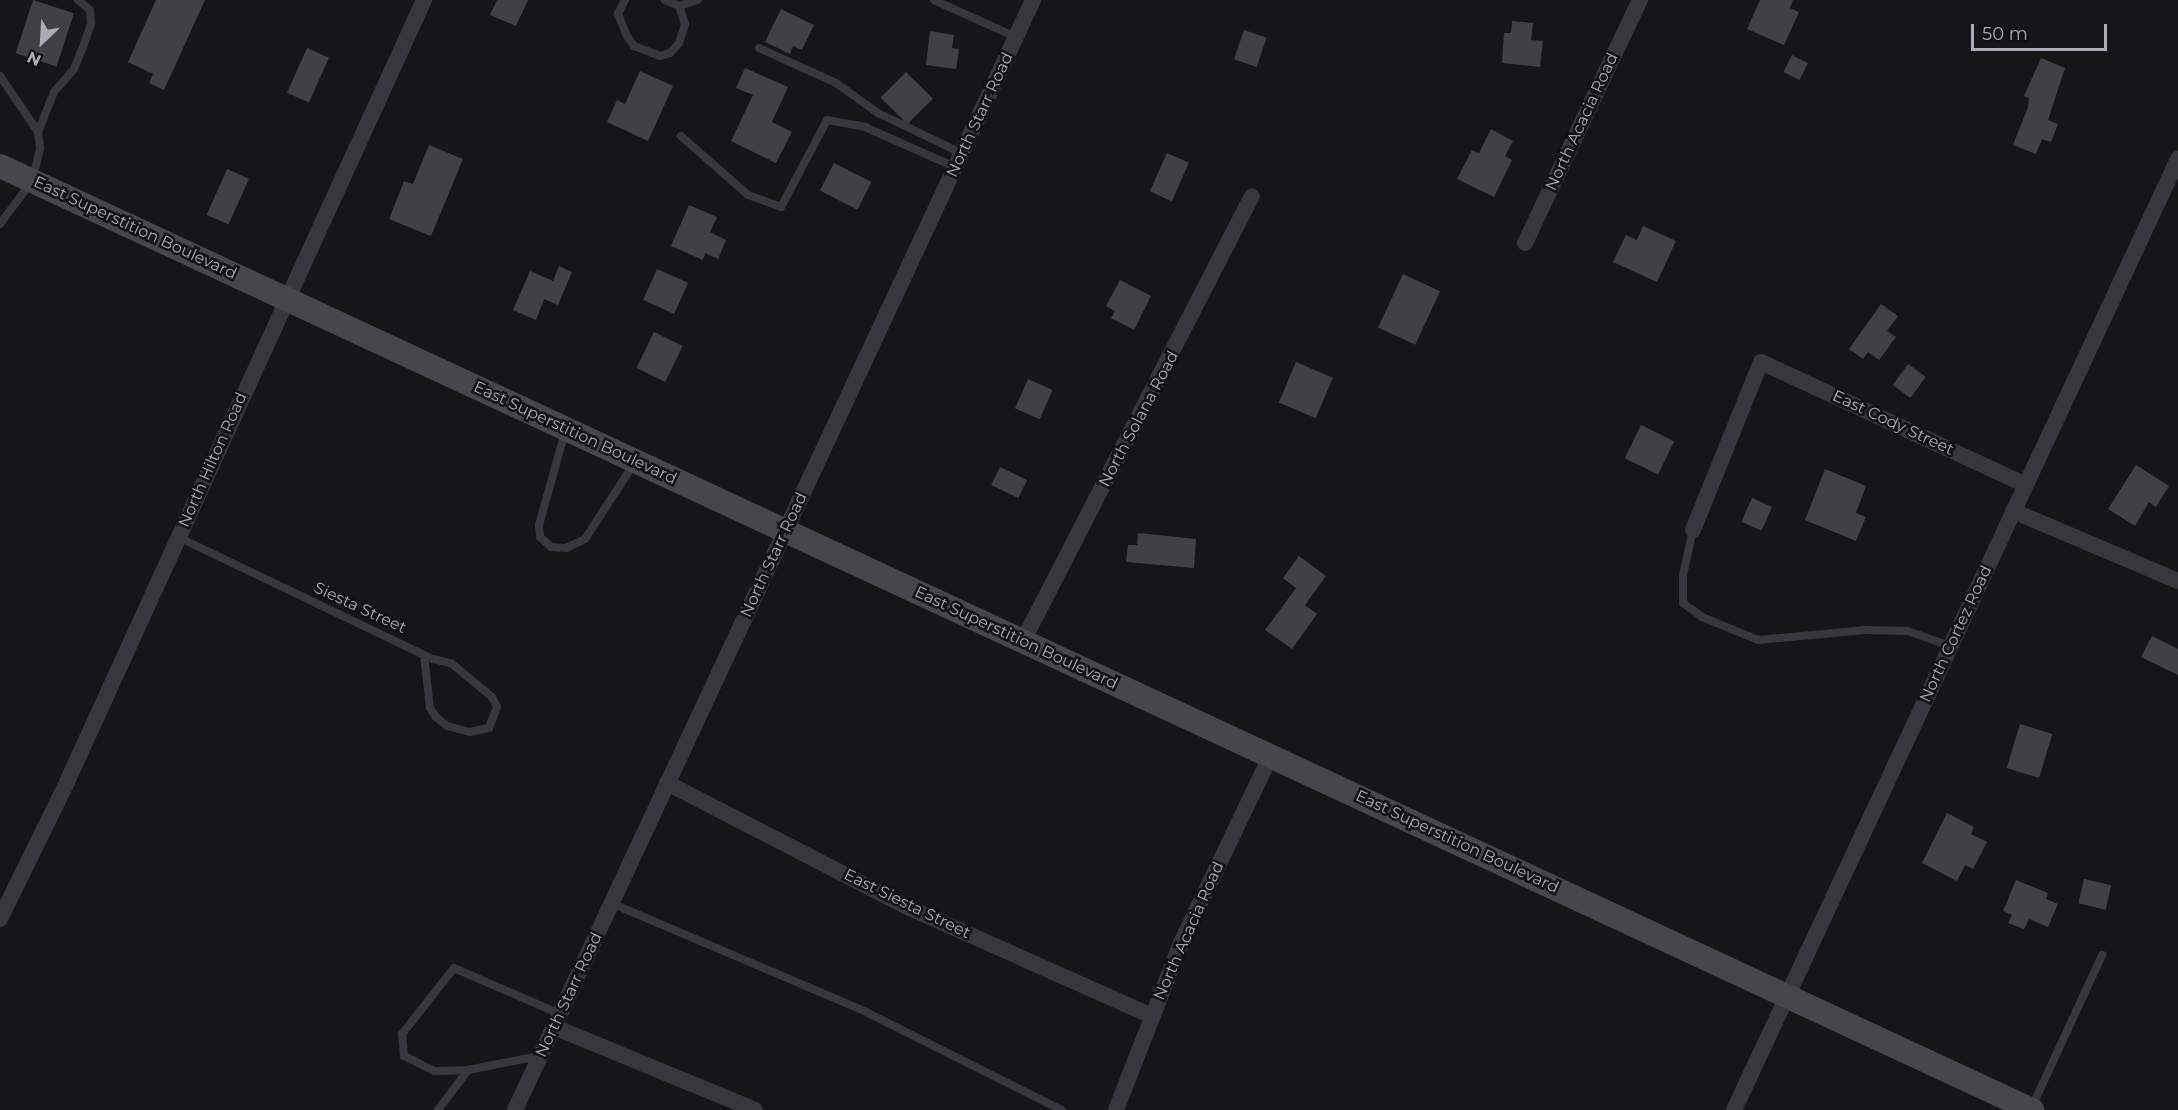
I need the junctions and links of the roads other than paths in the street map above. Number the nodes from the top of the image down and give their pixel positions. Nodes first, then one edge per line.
1 (78, 0) edge
2 (424, 0) edge
3 (613, 0) edge
4 (625, 0) edge
5 (665, 0) edge
6 (698, 0) edge
7 (934, 0) edge
8 (1033, 0) edge
9 (1640, 0) edge
10 (679, 6) junction
11 (618, 14) junction
12 (1016, 37) junction
13 (759, 48) dead end
14 (0, 76) edge
15 (38, 132) junction
16 (681, 136) dead end
17 (2178, 159) edge
18 (958, 160) junction
19 (0, 166) edge
20 (32, 181) junction
21 (1252, 196) dead end
22 (0, 224) edge
23 (1525, 243) dead end
24 (286, 299) junction
25 (566, 429) junction
26 (636, 461) junction
27 (2026, 485) junction
28 (2013, 511) junction
29 (785, 530) junction
30 (1693, 530) joint
31 (178, 537) junction
32 (2178, 581) edge
33 (1023, 641) junction
34 (1950, 646) junction
35 (424, 655) junction
36 (1271, 755) junction
37 (667, 783) junction
38 (612, 903) junction
39 (0, 920) edge
40 (2102, 955) dead end
41 (1787, 996) junction
42 (1152, 1016) junction
43 (557, 1020) junction
44 (541, 1056) junction
45 (468, 1070) junction
46 (438, 1110) edge
47 (515, 1110) edge
48 (755, 1110) edge
49 (1062, 1110) edge
50 (1116, 1110) edge
51 (1734, 1110) edge
52 (2031, 1110) edge

1 - 15 lane
2 - 24 street, North Hilton Road
3 - 11 lane
4 - 11 lane
5 - 10 lane
6 - 10 lane
7 - 12 lane
8 - 12 street, North Starr Road
9 - 23 street, North Acacia Road
10 - 11 lane
12 - 18 street, North Starr Road
13 - 18 lane
14 - 15 lane
15 - 20 lane
16 - 18 lane
17 - 27 street, North Cortez Road
18 - 29 street, North Starr Road
19 - 20 main road, East Superstition Boulevard
20 - 22 lane
20 - 24 main road, East Superstition Boulevard
21 - 33 street, North Solana Road
24 - 25 main road, East Superstition Boulevard
24 - 31 street, North Hilton Road
25 - 26 main road, East Superstition Boulevard
25 - 26 lane
26 - 29 main road, East Superstition Boulevard
27 - 28 street, North Cortez Road
27 - 30 street, East Cody Street
28 - 32 street
28 - 34 street, North Cortez Road
29 - 33 main road, East Superstition Boulevard
29 - 37 street, North Starr Road
30 - 34 lane
31 - 35 lane, Siesta Street
31 - 39 street, North Hilton Road
33 - 36 main road, East Superstition Boulevard
34 - 41 street, North Cortez Road
35 - 35 lane, Siesta Street
36 - 41 main road, East Superstition Boulevard
36 - 42 street, North Acacia Road
37 - 38 street, North Starr Road
37 - 42 street, East Siesta Street
38 - 43 street, North Starr Road
38 - 49 lane
40 - 52 lane
41 - 51 street, North Cortez Road
41 - 52 main road, East Superstition Boulevard
42 - 50 street, North Acacia Road
43 - 44 street, North Starr Road
43 - 45 lane
43 - 48 street
44 - 45 lane
44 - 47 street, North Starr Road
45 - 46 lane

